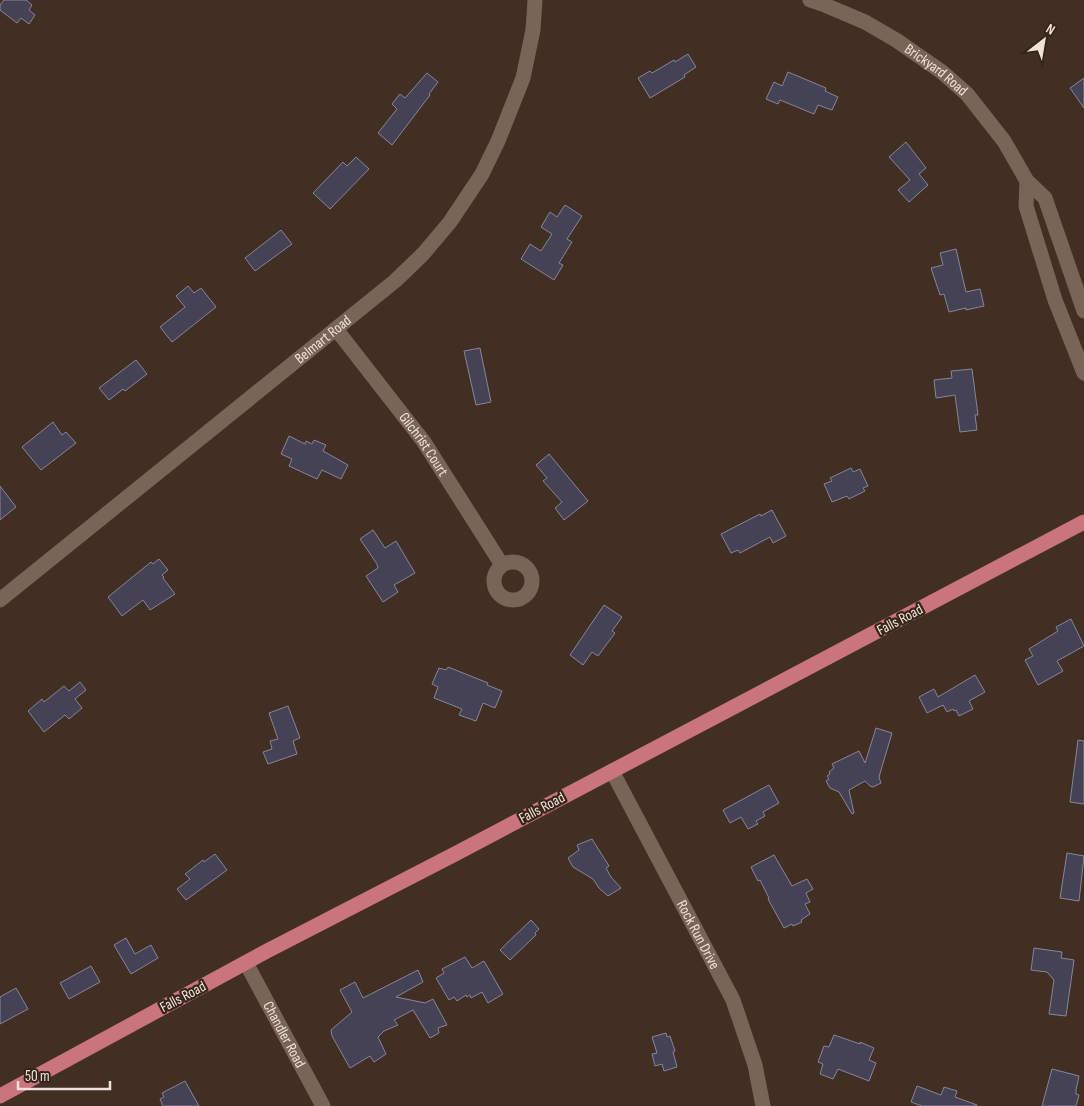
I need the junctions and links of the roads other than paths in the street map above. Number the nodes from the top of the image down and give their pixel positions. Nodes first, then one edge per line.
1 (536, 0) edge
2 (810, 0) edge
3 (1027, 181) junction
4 (1084, 311) edge
5 (336, 329) junction
6 (1084, 373) edge
7 (1084, 522) edge
8 (502, 565) dead end
9 (0, 600) edge
10 (612, 771) junction
11 (246, 963) junction
12 (0, 1096) edge
13 (323, 1106) edge
14 (763, 1106) edge

1 - 5 street, Belmart Road
2 - 3 street, Brickyard Road
3 - 4 street, Brickyard Road
3 - 6 street
5 - 8 street, Gilchrist Court
5 - 9 street, Belmart Road
7 - 10 main road, Falls Road
10 - 11 main road, Falls Road
10 - 14 street, Rock Run Drive
11 - 12 main road, Falls Road
11 - 13 street, Chandler Road

